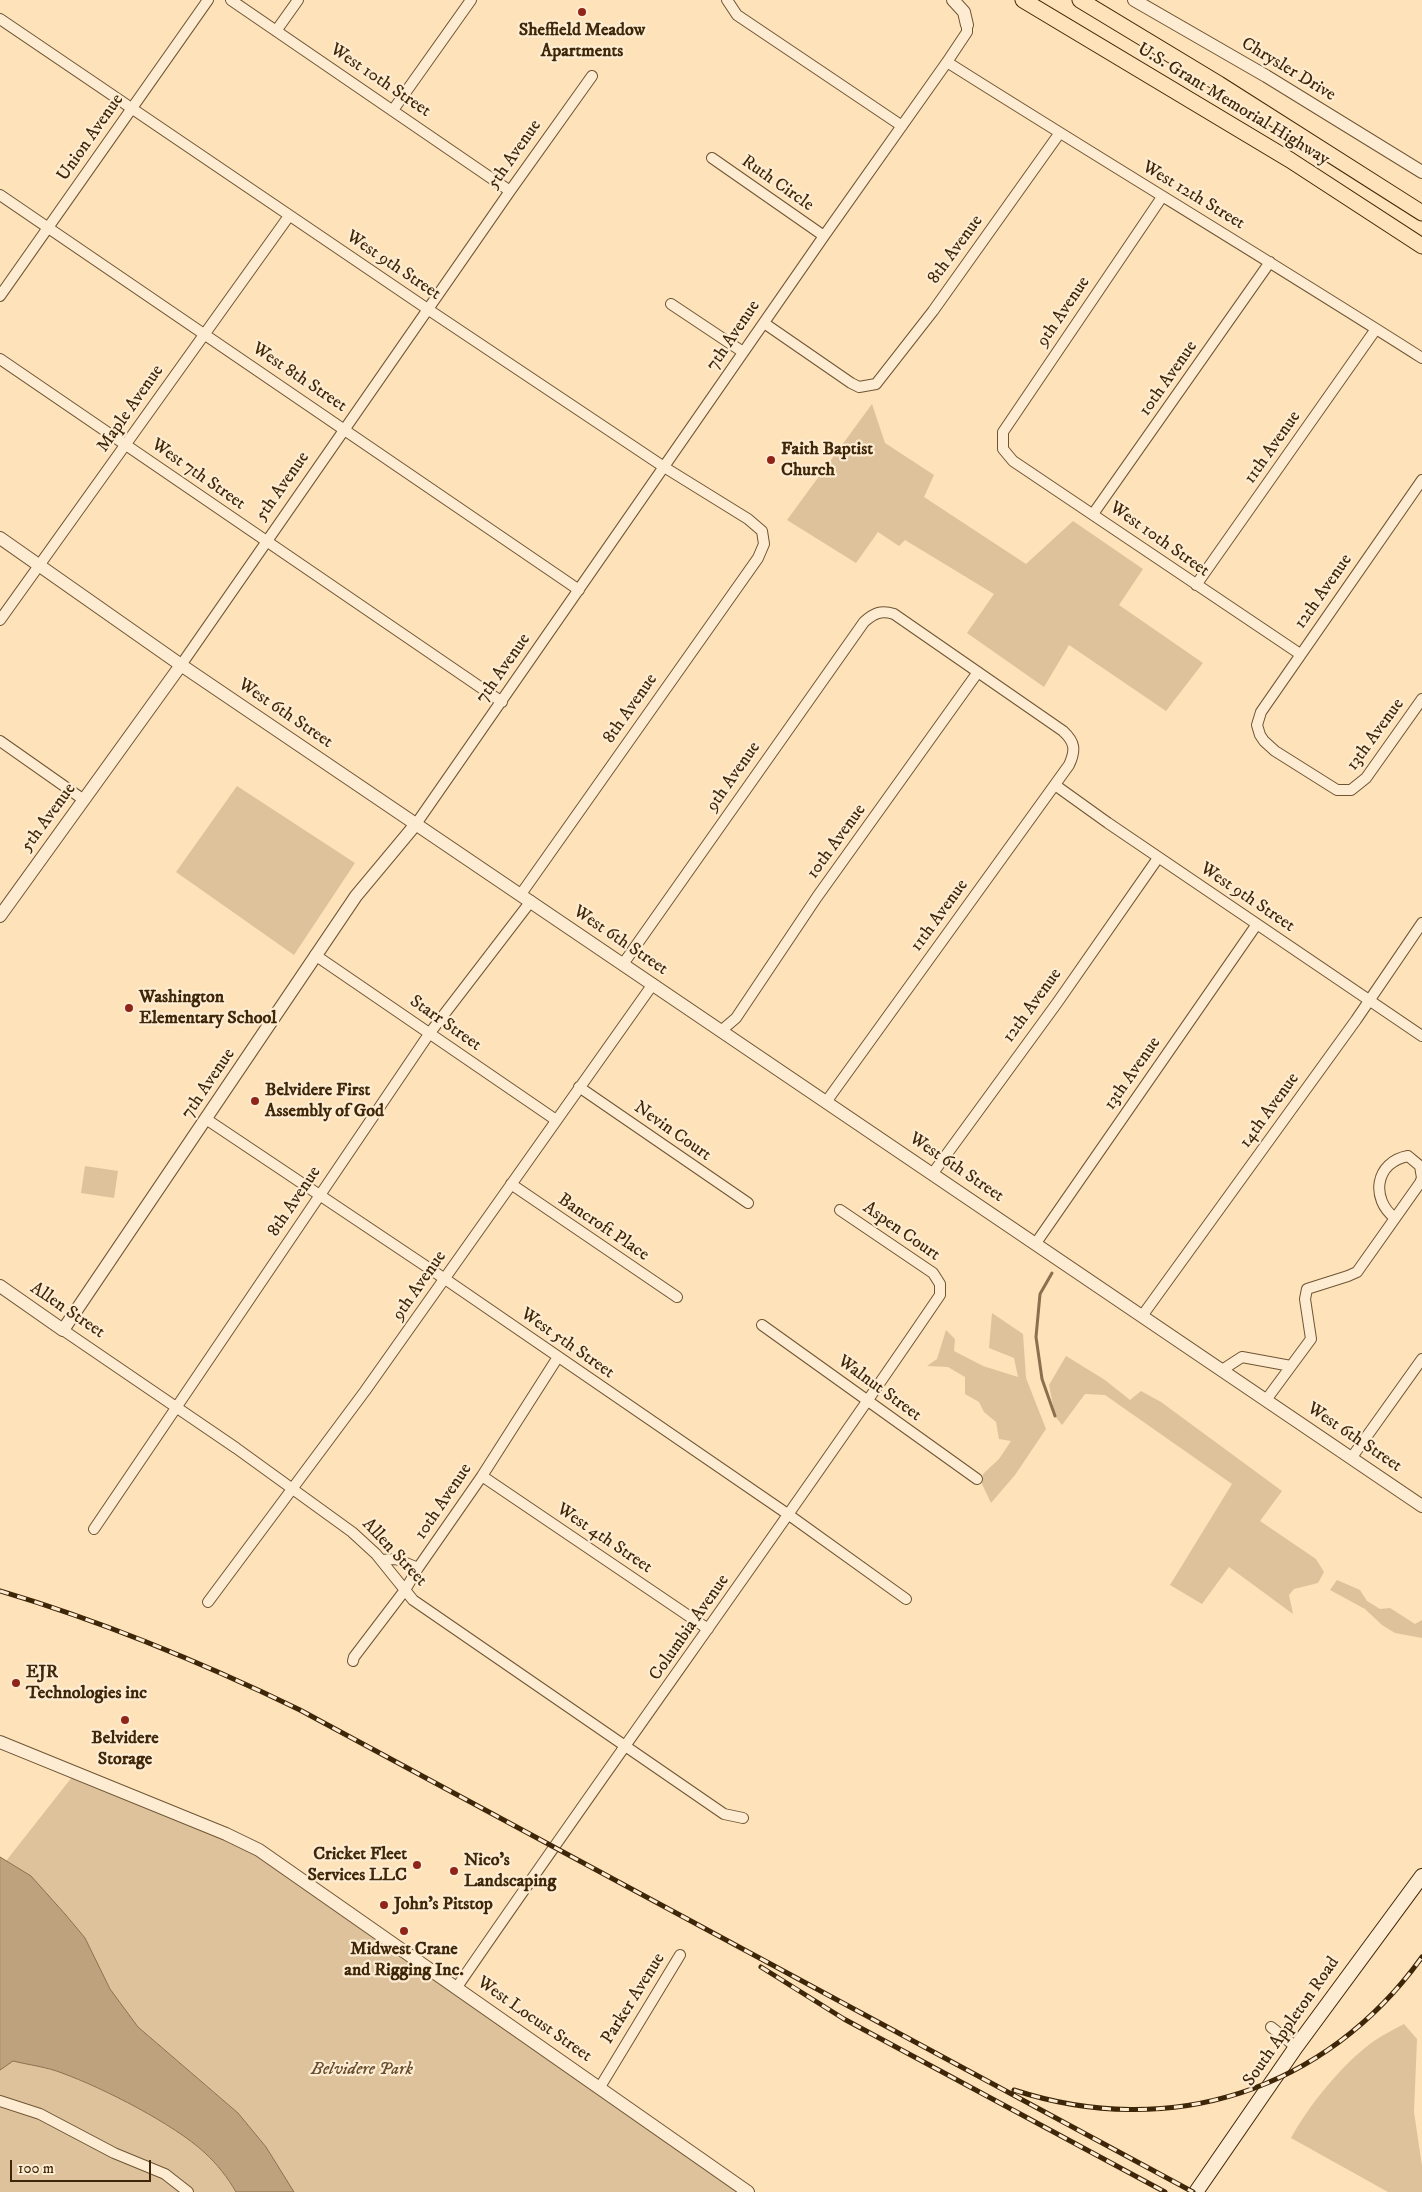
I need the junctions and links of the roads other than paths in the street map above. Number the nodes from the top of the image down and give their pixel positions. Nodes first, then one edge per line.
1 (208, 0) edge
2 (231, 0) edge
3 (298, 0) edge
4 (471, 0) edge
5 (727, 0) edge
6 (953, 0) edge
7 (1023, 0) edge
8 (1080, 0) edge
9 (1134, 0) edge
10 (0, 19) edge
11 (967, 25) joint
12 (276, 31) junction
13 (947, 62) junction
14 (592, 76) dead end
15 (132, 108) junction
16 (393, 110) junction
17 (902, 126) junction
18 (1059, 134) junction
19 (712, 158) dead end
20 (1422, 172) edge
21 (510, 191) junction
22 (0, 195) edge
23 (1162, 197) junction
24 (1422, 213) edge
25 (289, 216) junction
26 (48, 228) junction
27 (824, 236) junction
28 (1422, 246) edge
29 (1270, 262) junction
30 (0, 296) edge
31 (671, 304) dead end
32 (428, 310) junction
33 (764, 323) junction
34 (1376, 329) junction
35 (204, 334) junction
36 (743, 352) junction
37 (1422, 358) edge
38 (0, 359) edge
39 (345, 429) junction
40 (125, 445) junction
41 (1003, 448) joint
42 (664, 467) junction
43 (1422, 480) edge
44 (1093, 514) junction
45 (0, 538) edge
46 (764, 540) joint
47 (266, 542) junction
48 (40, 565) junction
49 (1196, 585) junction
50 (579, 590) junction
51 (0, 620) edge
52 (1300, 654) junction
53 (182, 665) junction
54 (978, 672) junction
55 (1422, 699) edge
56 (502, 702) junction
57 (0, 741) edge
58 (1055, 785) junction
59 (1355, 789) joint
60 (84, 800) junction
61 (416, 824) junction
62 (1158, 858) junction
63 (526, 897) junction
64 (0, 916) edge
65 (1422, 923) edge
66 (1257, 924) junction
67 (315, 955) junction
68 (623, 964) junction
69 (653, 984) junction
70 (1370, 999) junction
71 (722, 1030) junction
72 (429, 1034) junction
73 (1422, 1036) edge
74 (579, 1087) junction
75 (826, 1102) junction
76 (206, 1119) junction
77 (556, 1120) junction
78 (933, 1173) junction
79 (511, 1184) junction
80 (320, 1194) junction
81 (748, 1203) dead end
82 (840, 1210) dead end
83 (1395, 1218) junction
84 (1036, 1243) junction
85 (445, 1279) junction
86 (940, 1284) joint
87 (0, 1286) edge
88 (677, 1297) dead end
89 (1142, 1316) junction
90 (762, 1325) dead end
91 (63, 1330) junction
92 (558, 1357) junction
93 (1422, 1359) edge
94 (1291, 1366) junction
95 (1222, 1370) junction
96 (1266, 1400) junction
97 (868, 1401) junction
98 (176, 1406) junction
99 (1352, 1458) junction
100 (482, 1476) junction
101 (977, 1479) dead end
102 (293, 1489) junction
103 (1422, 1506) edge
104 (789, 1515) junction
105 (94, 1529) dead end
106 (382, 1560) junction
107 (418, 1568) junction
108 (405, 1590) junction
109 (906, 1599) dead end
110 (208, 1602) dead end
111 (708, 1630) junction
112 (354, 1661) dead end
113 (0, 1742) edge
114 (626, 1748) junction
115 (743, 1818) dead end
116 (1422, 1876) edge
117 (680, 1955) dead end
118 (457, 1987) junction
119 (1271, 2027) dead end
120 (1296, 2047) junction
121 (600, 2087) junction
122 (0, 2101) edge
123 (188, 2192) edge
124 (748, 2192) edge
125 (1196, 2192) edge

1 - 15 street, Union Avenue
2 - 12 street, West 10th Street
3 - 12 street
4 - 16 street
5 - 17 street
6 - 11 street
7 - 28 main road, U.S. Grant Memorial Highway
8 - 24 main road, U.S. Grant Memorial Highway
9 - 20 street, Chrysler Drive
10 - 15 street, West 9th Street
11 - 13 street, 7th Avenue
12 - 16 street, West 10th Street
13 - 17 street, 7th Avenue
13 - 18 street, West 12th Street
14 - 21 street, 5th Avenue
15 - 25 street, West 9th Street
15 - 26 street, Union Avenue
16 - 21 street, West 10th Street
17 - 27 street, 7th Avenue
18 - 23 street, West 12th Street
18 - 33 street, 8th Avenue
19 - 27 street, Ruth Circle
21 - 32 street, 5th Avenue
22 - 26 street, West 8th Street
23 - 29 street, West 12th Street
23 - 41 street, 9th Avenue
25 - 32 street, West 9th Street
25 - 35 street, Maple Avenue
26 - 30 street, Union Avenue
26 - 35 street, West 8th Street
27 - 33 street, 7th Avenue
29 - 34 street, West 12th Street
29 - 44 street, 10th Avenue
31 - 36 street
32 - 39 street, 5th Avenue
32 - 42 street, West 9th Street
33 - 36 street, 7th Avenue
34 - 37 street, West 12th Street
34 - 49 street, 11th Avenue
35 - 39 street, West 8th Street
35 - 40 street, Maple Avenue
36 - 42 street, 7th Avenue
38 - 40 street, West 7th Street
39 - 47 street, 5th Avenue
39 - 50 street, West 8th Street
40 - 47 street, West 7th Street
40 - 48 street, Maple Avenue
41 - 44 street, West 10th Street
42 - 46 street, West 9th Street
42 - 50 street, 7th Avenue
43 - 52 street, 12th Avenue
44 - 49 street, West 10th Street
45 - 48 street, West 6th Street
46 - 63 street, 8th Avenue
47 - 53 street, 5th Avenue
47 - 56 street, West 7th Street
48 - 51 street, Maple Avenue
48 - 53 street, West 6th Street
49 - 52 street, West 10th Street
50 - 56 street, 7th Avenue
52 - 59 street, 12th Avenue
53 - 60 street, 5th Avenue
53 - 61 street, West 6th Street
54 - 58 street, 11th Avenue
54 - 68 street, 9th Avenue
54 - 71 street, 10th Avenue
55 - 59 street, 13th Avenue
56 - 61 street, 7th Avenue
57 - 60 street
58 - 62 street, West 9th Street
58 - 75 street, 11th Avenue
60 - 64 street, 5th Avenue
61 - 63 street, West 6th Street
61 - 67 street, 7th Avenue
62 - 66 street, West 9th Street
62 - 78 street, 12th Avenue
63 - 68 street, West 6th Street
63 - 72 street, 8th Avenue
65 - 70 street, 14th Avenue
66 - 70 street, West 9th Street
66 - 84 street, 13th Avenue
67 - 72 street, Starr Street
67 - 76 street, 7th Avenue
68 - 69 street, West 6th Street
69 - 71 street, West 6th Street
69 - 74 street, 9th Avenue
70 - 73 street, West 9th Street
70 - 89 street, 14th Avenue
71 - 75 street, West 6th Street
72 - 77 street, Starr Street
72 - 80 street, 8th Avenue
74 - 77 street, 9th Avenue
74 - 81 street, Nevin Court
75 - 78 street, West 6th Street
76 - 80 street, West 5th Street
76 - 91 street, 7th Avenue
77 - 79 street, 9th Avenue
78 - 84 street, West 6th Street
79 - 85 street, 9th Avenue
79 - 88 street, Bancroft Place
80 - 85 street, West 5th Street
80 - 98 street, 8th Avenue
82 - 86 street, Aspen Court
83 - 83 street
83 - 94 street
84 - 89 street, West 6th Street
85 - 92 street, West 5th Street
85 - 102 street, 9th Avenue
86 - 97 street, Columbia Avenue
87 - 91 street, Allen Street
89 - 95 street, West 6th Street
90 - 97 street, Walnut Street
91 - 98 street, Allen Street
92 - 100 street, 10th Avenue
92 - 104 street, West 5th Street
93 - 99 street
94 - 95 street
94 - 96 street
95 - 96 street, West 6th Street
96 - 99 street, West 6th Street
97 - 101 street, Walnut Street
97 - 104 street, Columbia Avenue
98 - 102 street, Allen Street
98 - 105 street, 8th Avenue
99 - 103 street, West 6th Street
100 - 107 street, 10th Avenue
100 - 111 street, West 4th Street
102 - 106 street, Allen Street
102 - 110 street, 9th Avenue
104 - 109 street, West 5th Street
104 - 111 street, Columbia Avenue
106 - 107 street
106 - 108 street, Allen Street
107 - 108 street, 10th Avenue
108 - 112 street, 10th Avenue
108 - 114 street, Allen Street
111 - 114 street, Columbia Avenue
113 - 118 street, West Locust Street
114 - 115 street, Allen Street
114 - 118 street, Columbia Avenue
116 - 120 main road, South Appleton Road
117 - 121 street, Parker Avenue
118 - 121 street, West Locust Street
119 - 120 street
120 - 125 main road, South Appleton Road
121 - 124 street, West Locust Street
122 - 123 street

